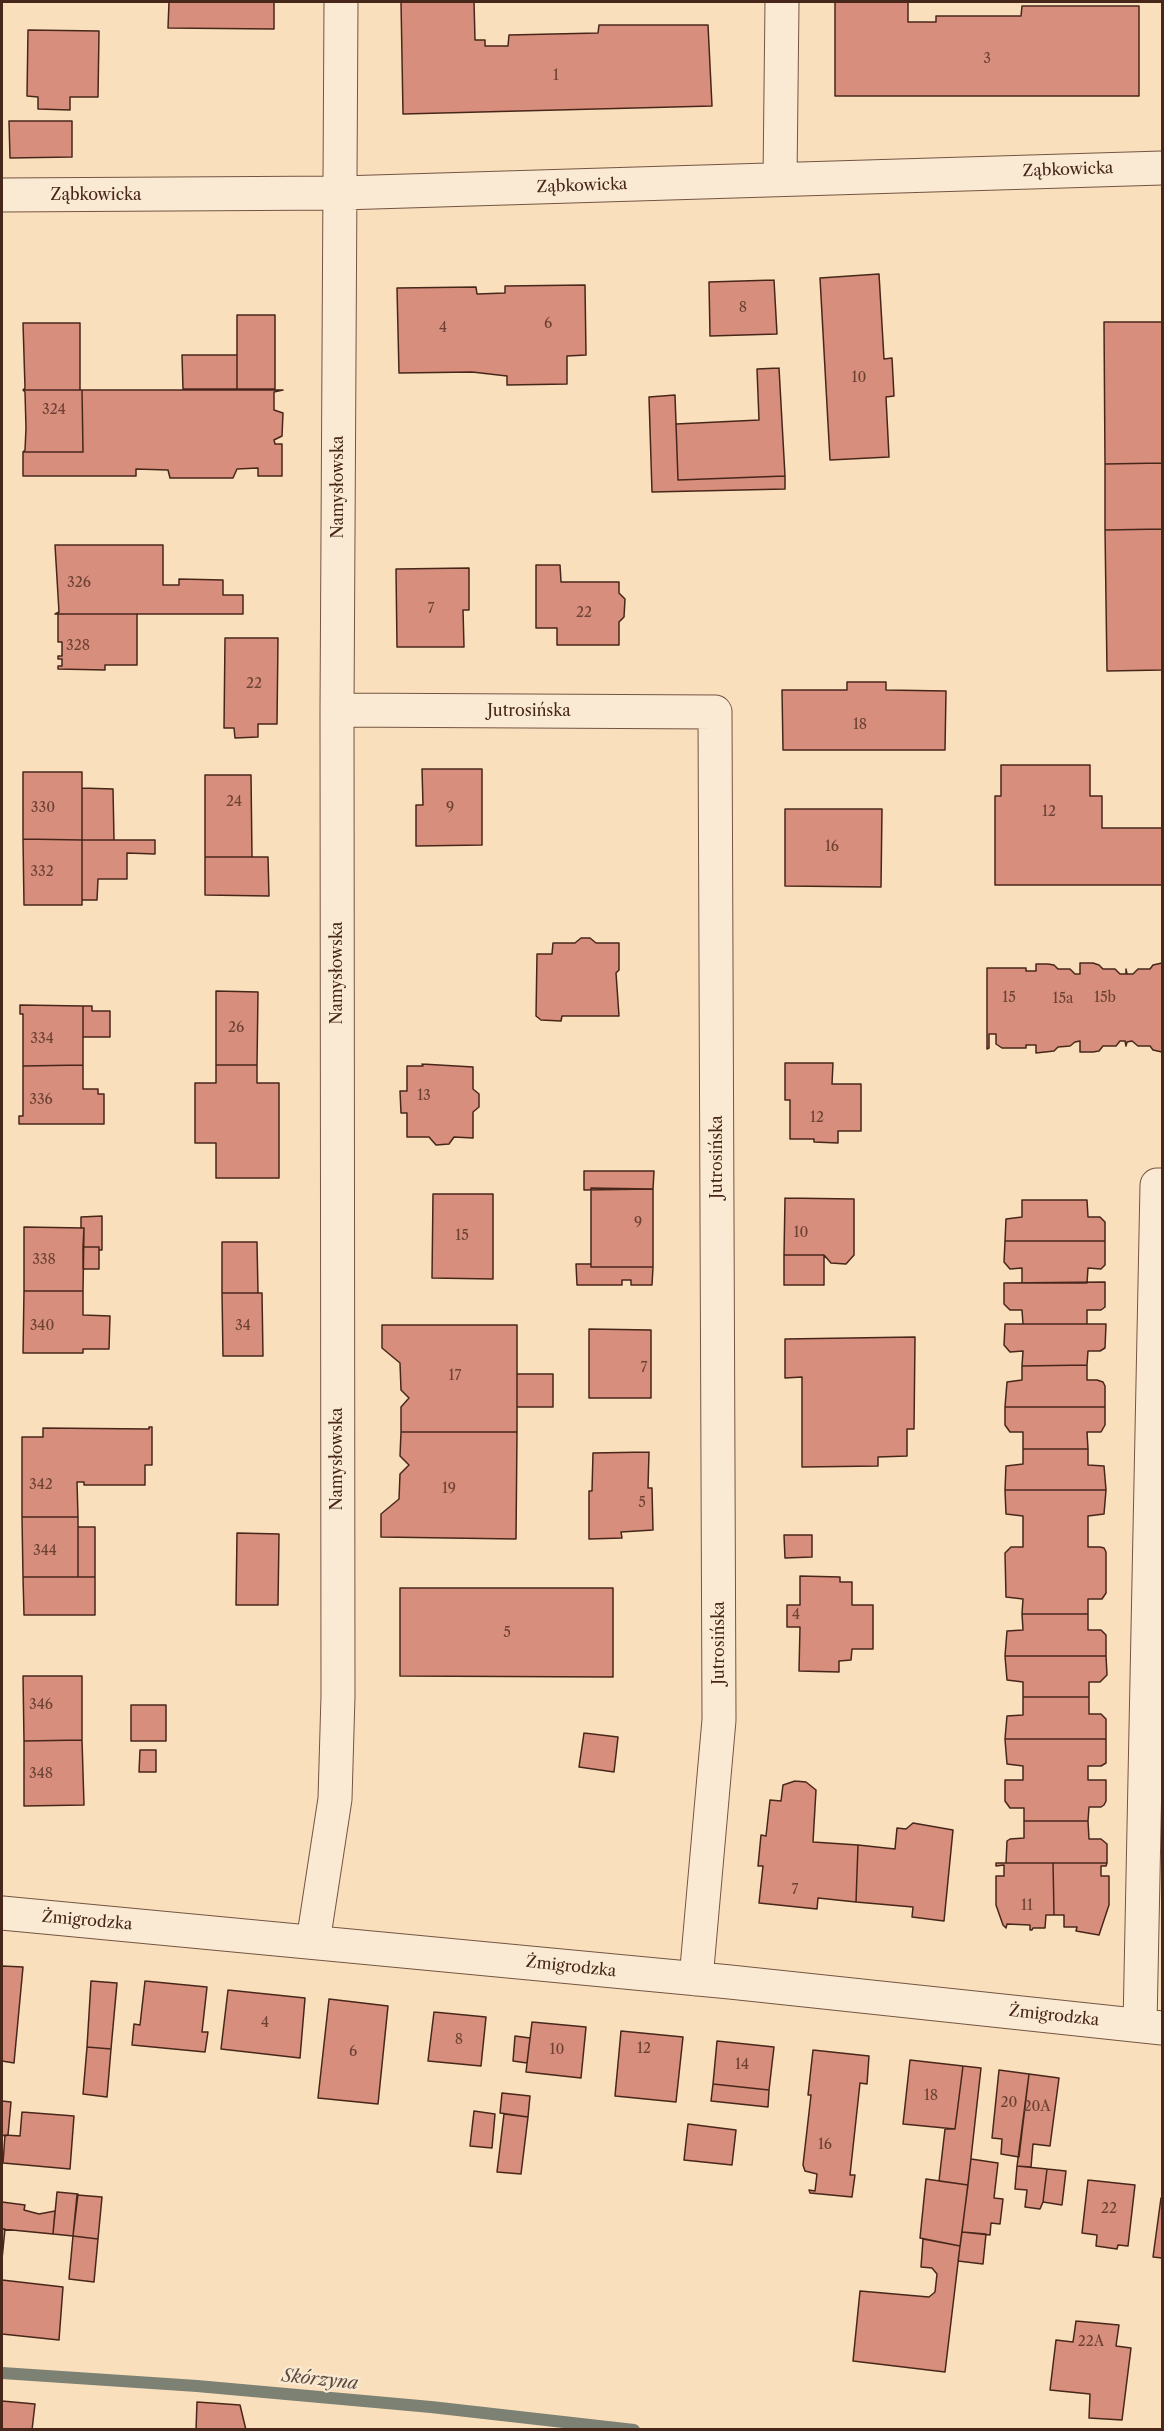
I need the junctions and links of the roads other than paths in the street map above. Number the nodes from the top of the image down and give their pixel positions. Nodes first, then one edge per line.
1 (341, 2) edge
2 (782, 2) edge
3 (1162, 168) edge
4 (780, 179) junction
5 (341, 194) junction
6 (2, 195) edge
7 (337, 710) junction
8 (1162, 1185) edge
9 (2, 1913) edge
10 (313, 1942) junction
11 (696, 1979) junction
12 (1151, 2026) edge

1 - 5 street, Namysłowska
2 - 4 street
3 - 4 street, Ząbkowicka
4 - 5 street, Ząbkowicka
5 - 6 street, Ząbkowicka
5 - 7 street, Namysłowska
7 - 10 street, Namysłowska
7 - 11 street, Jutrosińska
8 - 12 street, Żmigrodzka
9 - 10 street, Żmigrodzka
10 - 11 street, Żmigrodzka
11 - 12 street, Żmigrodzka

